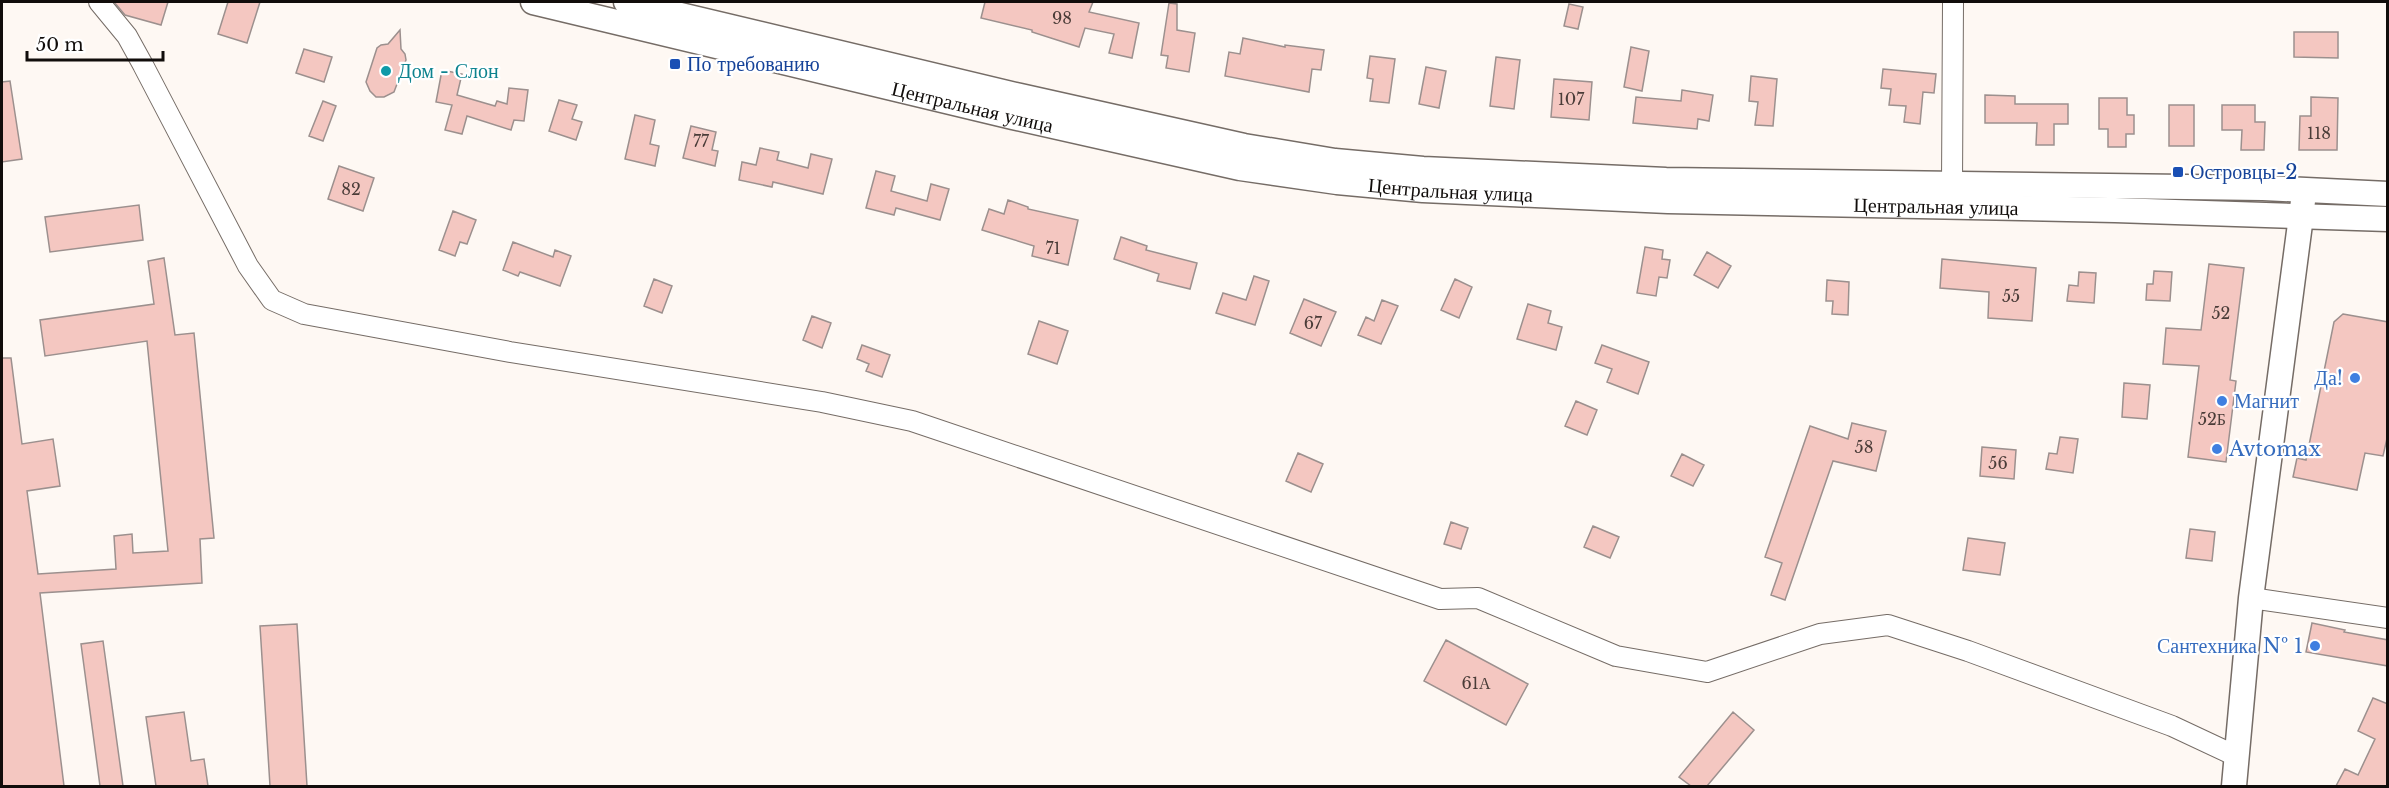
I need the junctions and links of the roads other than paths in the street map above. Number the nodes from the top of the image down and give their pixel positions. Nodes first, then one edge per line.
1 (99, 2) edge
2 (533, 2) edge
3 (626, 2) edge
4 (1953, 2) edge
5 (1952, 184) junction
6 (2304, 190) junction
7 (2388, 194) edge
8 (2302, 216) junction
9 (2388, 219) edge
10 (2251, 598) junction
11 (2388, 618) edge
12 (2236, 756) junction
13 (2234, 786) edge

1 - 12 street
2 - 8 main road, Центральная улица
3 - 5 main road, Центральная улица
4 - 5 street
5 - 6 main road, Центральная улица
6 - 7 main road, Центральная улица
6 - 8 main road
8 - 9 main road, Центральная улица
8 - 10 main road
10 - 11 street
10 - 12 main road
12 - 13 main road

